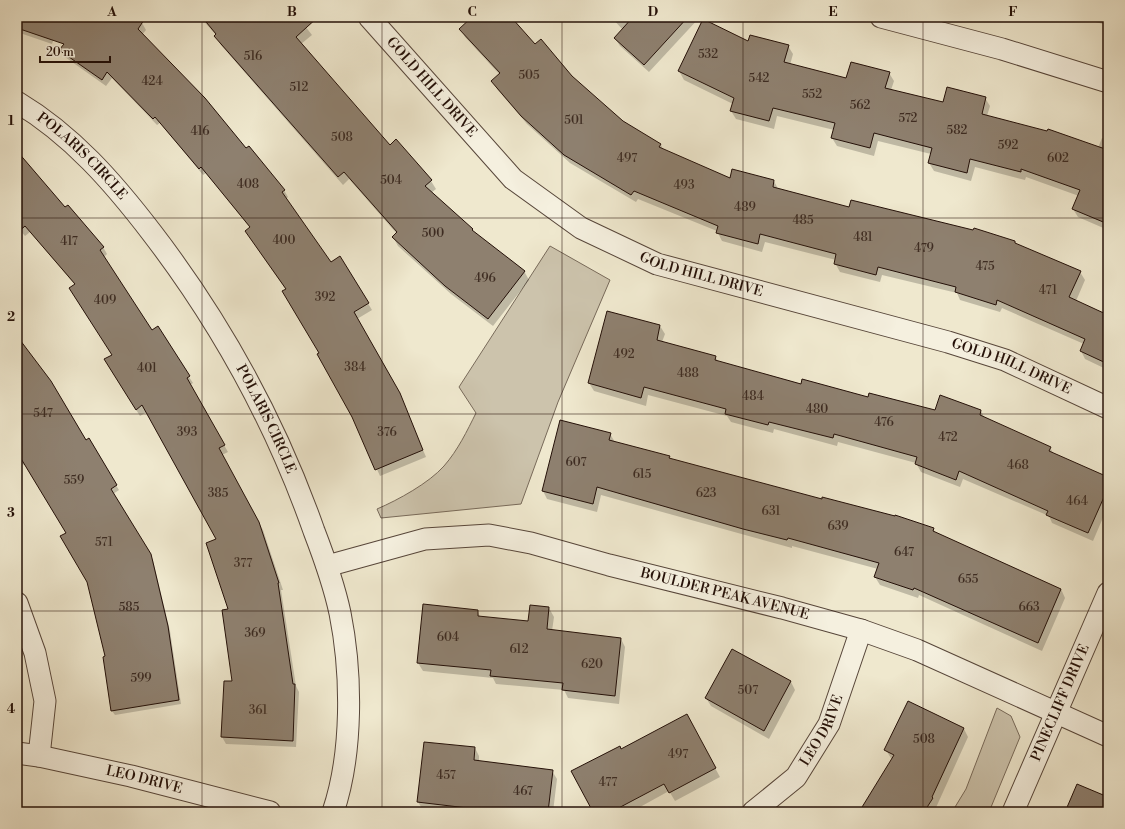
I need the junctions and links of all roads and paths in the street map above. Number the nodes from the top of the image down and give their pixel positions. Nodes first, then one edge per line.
1 (881, 17) edge
2 (379, 20) edge
3 (1108, 82) edge
4 (17, 102) edge
5 (1108, 408) edge
6 (327, 566) junction
7 (1108, 593) edge
8 (17, 603) edge
9 (861, 630) junction
10 (1055, 712) junction
11 (1108, 736) edge
12 (17, 753) edge
13 (39, 756) junction
14 (270, 812) edge
15 (333, 812) edge
16 (753, 812) edge
17 (1013, 812) edge

1 - 3 street
2 - 5 street, GOLD HILL DRIVE
4 - 6 street, POLARIS CIRCLE
6 - 9 street, BOULDER PEAK AVENUE
6 - 15 street, POLARIS CIRCLE
7 - 10 street, PINECLIFF DRIVE
8 - 13 street
9 - 10 street, BOULDER PEAK AVENUE
9 - 16 street, LEO DRIVE
10 - 11 street, BOULDER PEAK AVENUE
10 - 17 street, PINECLIFF DRIVE
12 - 13 street, LEO DRIVE
13 - 14 street, LEO DRIVE

